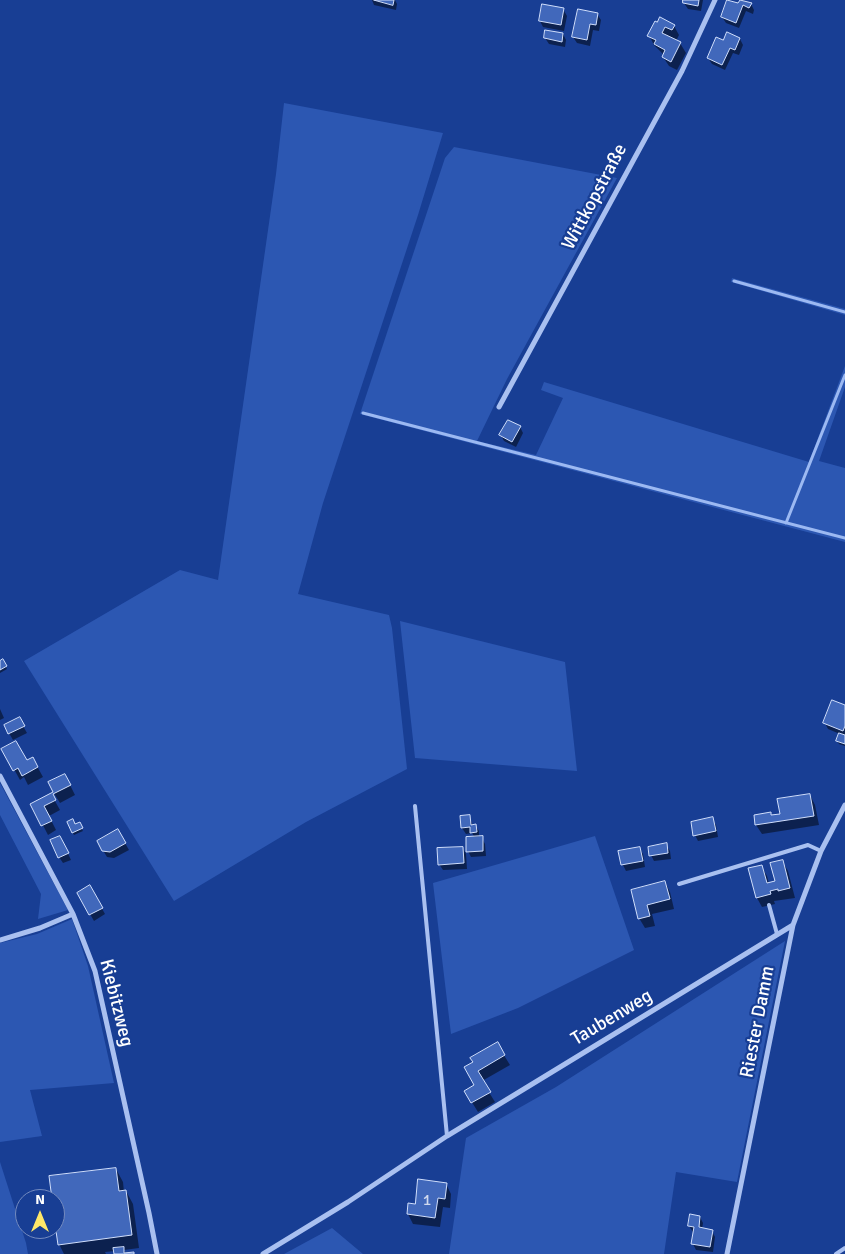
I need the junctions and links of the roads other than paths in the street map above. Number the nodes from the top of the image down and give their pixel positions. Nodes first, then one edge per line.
1 (714, 0) edge
2 (499, 407) dead end
3 (0, 776) edge
4 (845, 805) edge
5 (415, 806) dead end
6 (821, 851) junction
7 (679, 884) dead end
8 (769, 905) dead end
9 (72, 914) junction
10 (793, 925) junction
11 (777, 934) junction
12 (0, 940) edge
13 (447, 1136) junction
14 (845, 1248) edge
15 (157, 1254) edge
16 (263, 1254) edge
17 (727, 1254) edge
18 (836, 1254) edge

1 - 2 street, Wittkopstraße
3 - 9 street, Kiebitzweg
4 - 6 street, Riester Damm
5 - 13 lane
6 - 7 lane
6 - 10 street, Riester Damm
8 - 11 lane
9 - 12 street
9 - 15 street, Kiebitzweg
10 - 11 street, Taubenweg
10 - 17 street, Riester Damm
11 - 13 street, Taubenweg
13 - 16 street, Taubenweg
14 - 18 lane

